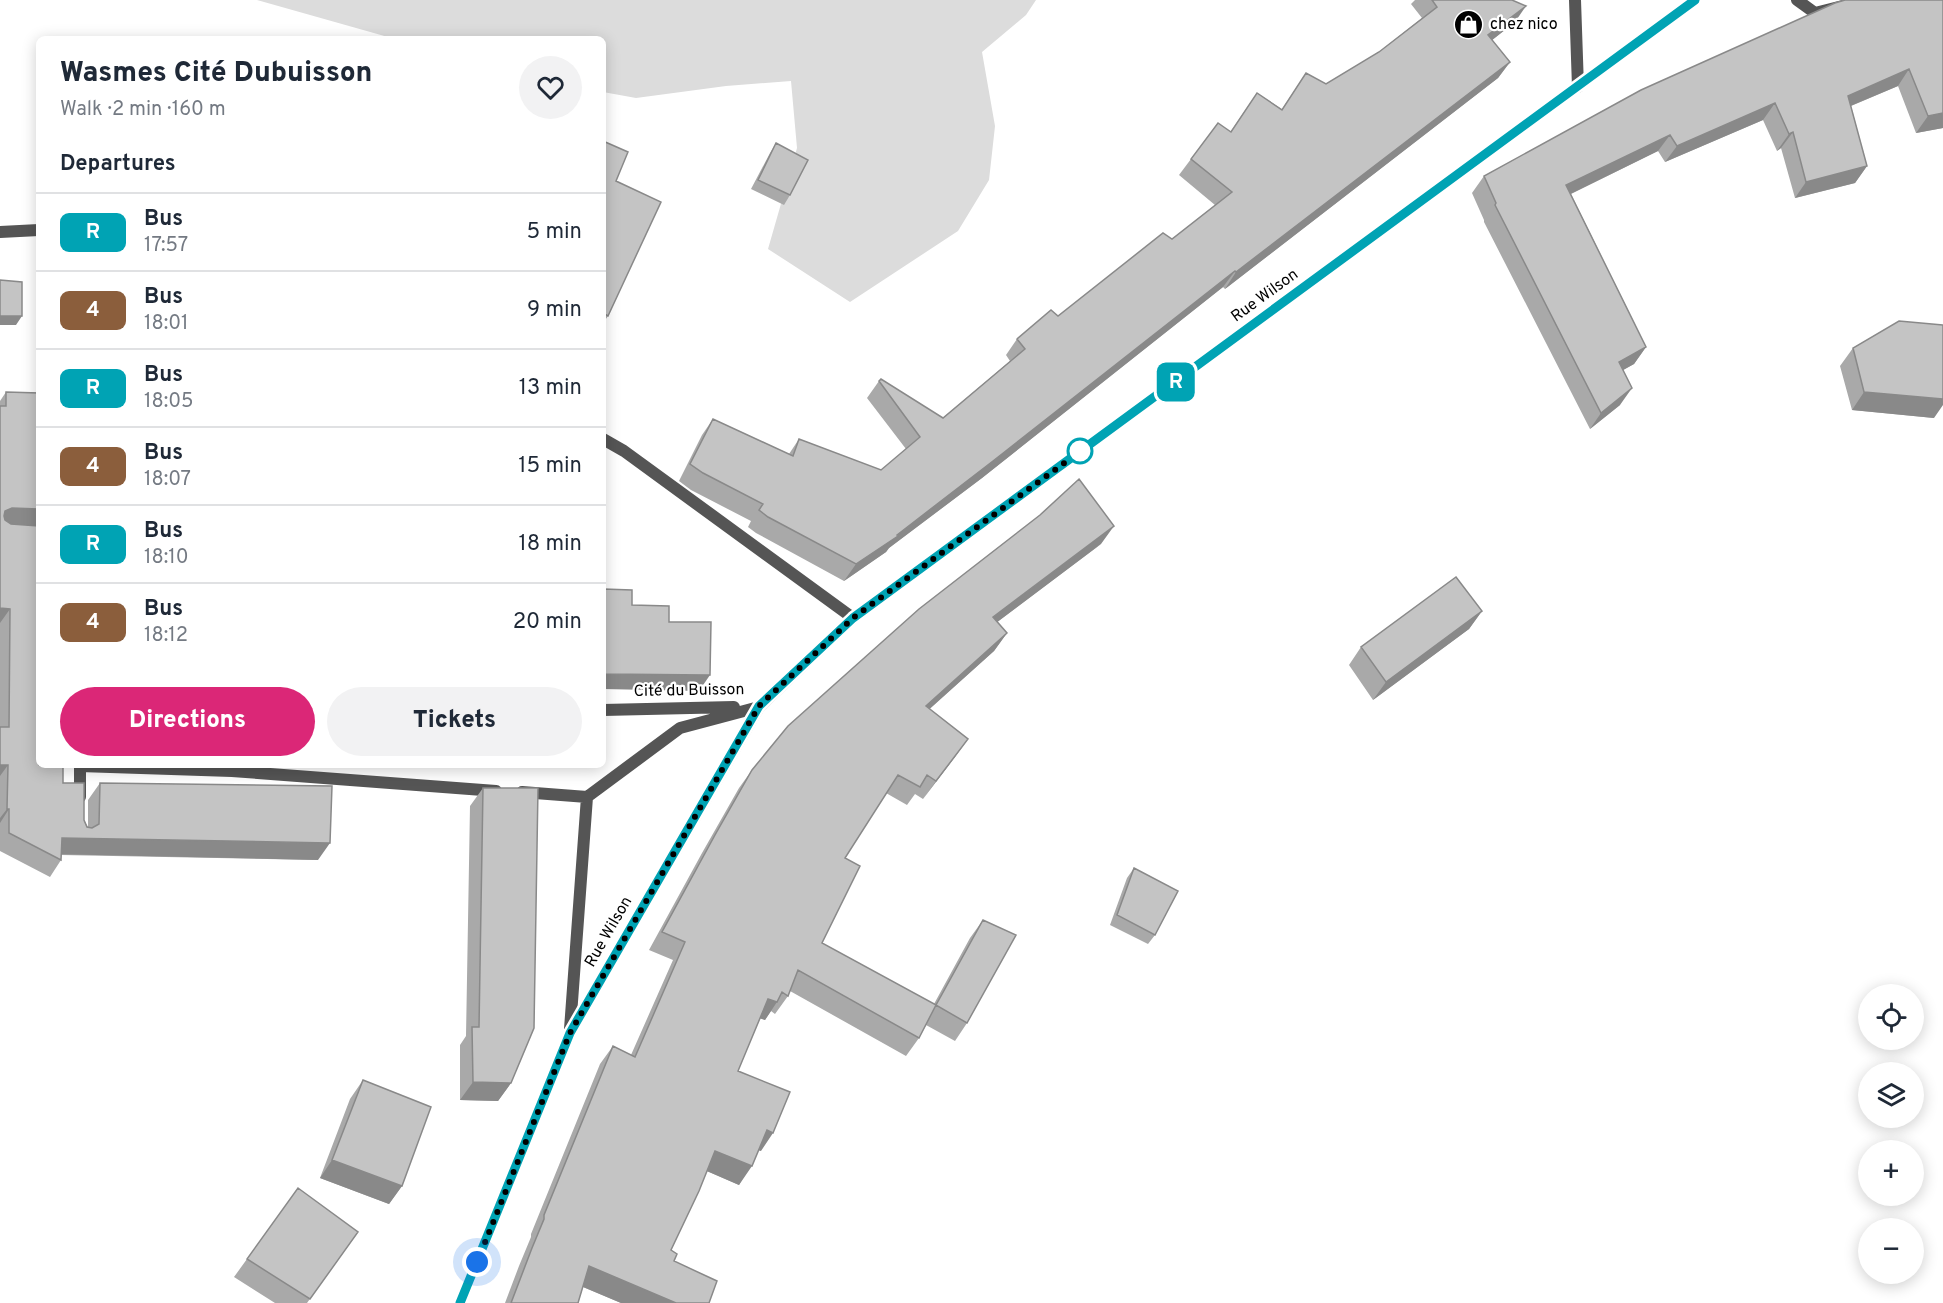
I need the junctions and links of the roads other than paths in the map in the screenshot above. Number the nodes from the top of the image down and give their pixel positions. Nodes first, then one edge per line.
1 (1575, 0) edge
2 (1695, 0) edge
3 (1797, 0) edge
4 (1856, 0) edge
5 (1578, 87) junction
6 (36, 230) edge
7 (0, 232) edge
8 (606, 440) edge
9 (853, 618) junction
10 (759, 706) junction
11 (606, 710) edge
12 (80, 768) edge
13 (232, 768) edge
14 (587, 797) junction
15 (80, 813) edge
16 (570, 1033) junction
17 (460, 1303) edge

1 - 5 street
2 - 5 street, Rue Wilson
3 - 4 street
5 - 9 street, Rue Wilson
6 - 7 street
8 - 9 street
9 - 10 street, Rue Wilson
10 - 11 street, Cité du Buisson
10 - 14 street, Cité du Buisson
10 - 16 street, Rue Wilson
12 - 15 street
13 - 14 street
14 - 16 street
16 - 17 street, Rue Wilson

